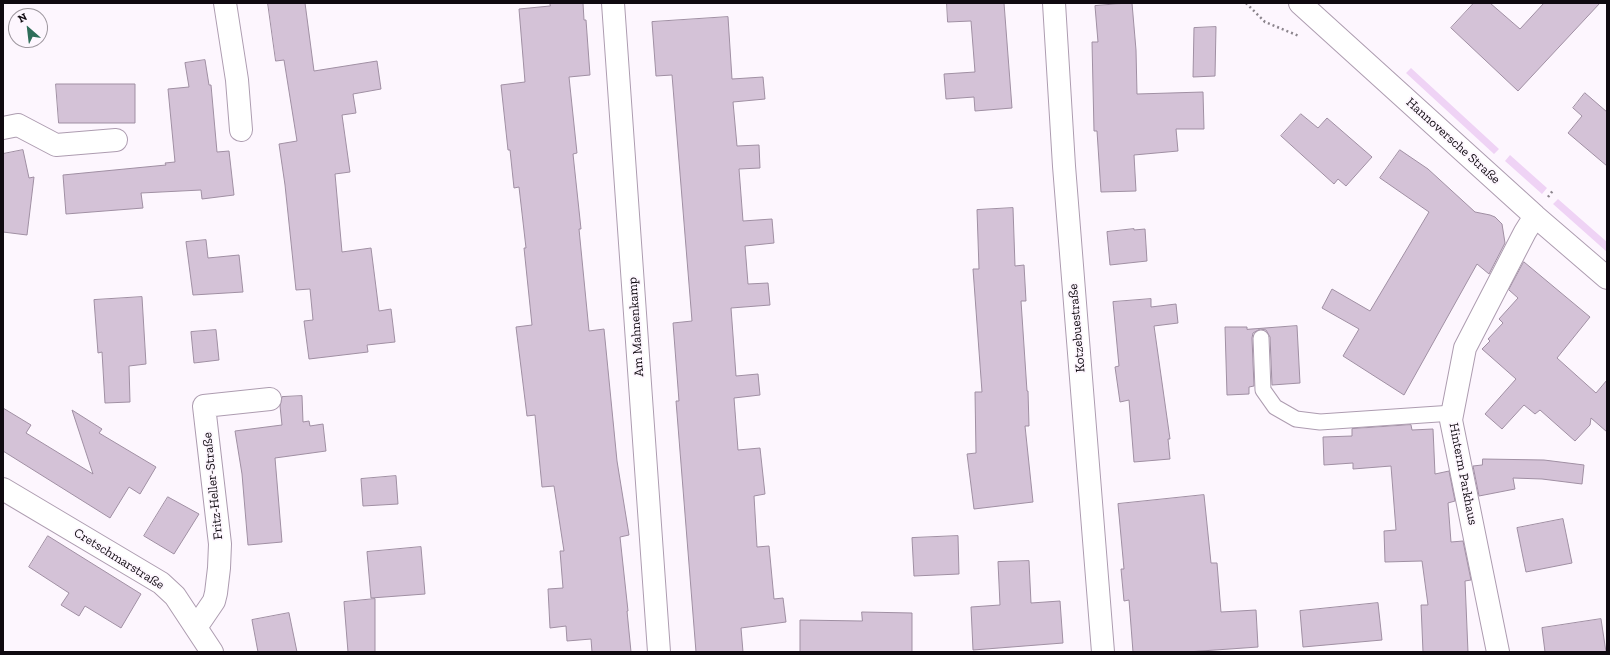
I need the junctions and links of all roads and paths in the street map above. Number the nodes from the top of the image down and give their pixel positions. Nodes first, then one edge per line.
1 (225, 3) edge
2 (613, 3) edge
3 (1054, 3) edge
4 (1300, 3) edge
5 (3, 128) edge
6 (241, 130) dead end
7 (116, 140) dead end
8 (1535, 216) junction
9 (1607, 278) edge
10 (1261, 338) dead end
11 (270, 399) dead end
12 (1453, 413) junction
13 (3, 489) edge
14 (197, 626) junction
15 (212, 652) edge
16 (659, 652) edge
17 (1103, 652) edge
18 (1498, 652) edge

1 - 6 street
2 - 16 street, Am Mahnenkamp
3 - 17 street, Kotzebuestraße
4 - 8 street, Hannoversche Straße
5 - 7 street
8 - 9 street, Hannoversche Straße
8 - 12 street, Hinterm Parkhaus
10 - 12 lane
11 - 14 street, Fritz-Heller-Straße
12 - 18 street, Hinterm Parkhaus
13 - 14 street, Cretschmarstraße
14 - 15 street, Cretschmarstraße

